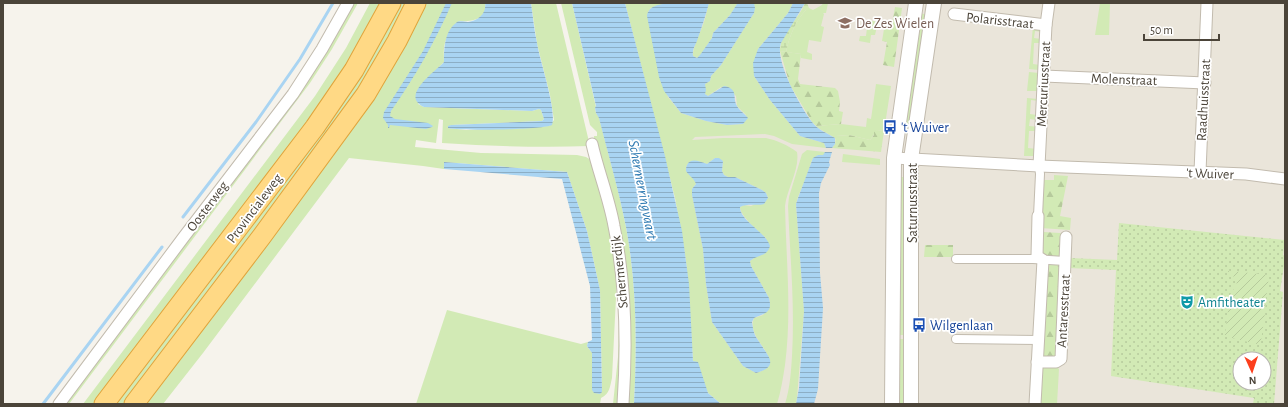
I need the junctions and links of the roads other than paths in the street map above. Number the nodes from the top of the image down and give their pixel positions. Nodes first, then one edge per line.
1 (348, 3) edge
2 (391, 3) edge
3 (416, 3) edge
4 (916, 3) edge
5 (934, 3) edge
6 (1049, 3) edge
7 (1207, 3) edge
8 (954, 14) dead end
9 (1046, 25) junction
10 (1044, 76) junction
11 (1204, 83) junction
12 (592, 144) dead end
13 (894, 158) junction
14 (911, 159) junction
15 (1039, 166) junction
16 (1200, 172) junction
17 (1285, 179) edge
18 (1038, 216) joint
19 (1066, 237) dead end
20 (956, 259) dead end
21 (1044, 260) junction
22 (1065, 261) junction
23 (956, 340) dead end
24 (1039, 340) junction
25 (1038, 362) junction
26 (58, 404) edge
27 (104, 404) edge
28 (134, 404) edge
29 (623, 404) edge
30 (892, 404) edge
31 (911, 404) edge
32 (1035, 404) edge

1 - 26 street, Oosterweg
2 - 27 highway, Provincialeweg
3 - 28 highway, Provincialeweg
4 - 13 street, Saturnusstraat
5 - 14 street, Saturnusstraat
6 - 9 street, Mercuriusstraat
7 - 11 street, Raadhuisstraat
8 - 9 street, Polarisstraat
9 - 10 street, Mercuriusstraat
10 - 11 street, Molenstraat
10 - 15 street, Mercuriusstraat
11 - 16 street, Raadhuisstraat
12 - 29 street, Schermerdijk
13 - 14 street, 't Wuiver
13 - 30 street, Saturnusstraat
14 - 15 street, 't Wuiver
14 - 31 street, Saturnusstraat
15 - 16 street, 't Wuiver
15 - 18 street, Antaresstraat
16 - 17 street, 't Wuiver
18 - 21 street, Antaresstraat
19 - 22 street, Antaresstraat
20 - 21 street
21 - 22 street, Antaresstraat
21 - 24 street, Antaresstraat
22 - 25 street, Antaresstraat
23 - 24 street
24 - 25 street, Antaresstraat
25 - 32 street, Antaresstraat

